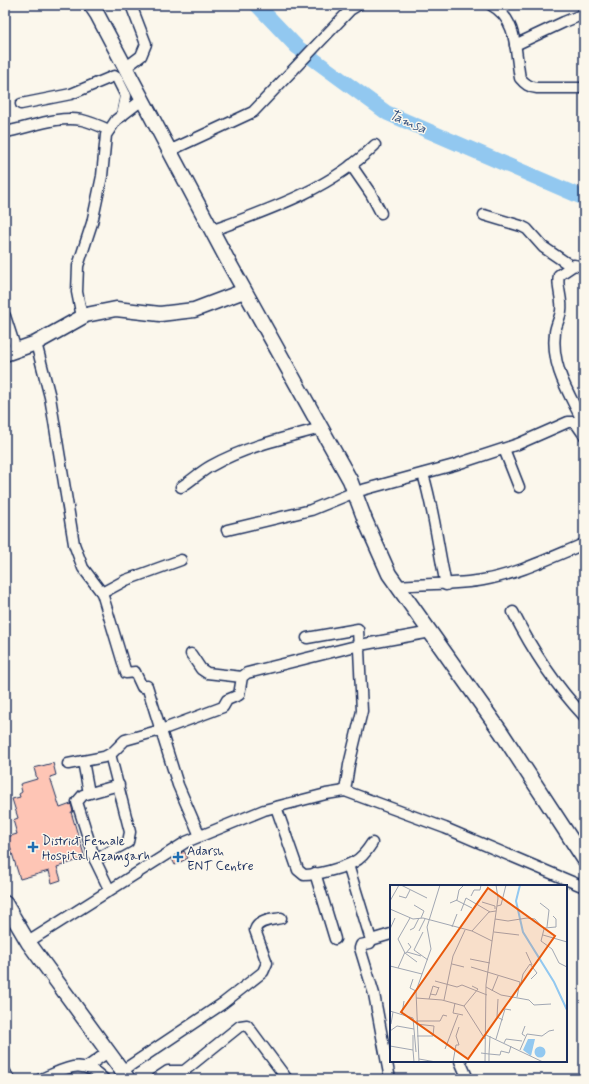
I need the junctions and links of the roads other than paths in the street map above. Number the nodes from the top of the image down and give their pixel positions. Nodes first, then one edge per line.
1 (91, 5) edge
2 (131, 5) edge
3 (492, 5) edge
4 (354, 7) edge
5 (584, 14) edge
6 (515, 45) junction
7 (125, 68) junction
8 (584, 88) edge
9 (142, 100) junction
10 (21, 104) dead end
11 (122, 116) junction
12 (109, 130) junction
13 (5, 132) edge
14 (375, 145) dead end
15 (169, 150) junction
16 (351, 165) junction
17 (381, 213) dead end
18 (484, 215) dead end
19 (211, 231) junction
20 (571, 266) junction
21 (584, 267) edge
22 (244, 291) junction
23 (5, 316) edge
24 (82, 317) junction
25 (36, 343) junction
26 (11, 352) edge
27 (580, 419) edge
28 (321, 428) junction
29 (584, 435) edge
30 (504, 449) junction
31 (423, 474) junction
32 (181, 487) dead end
33 (519, 487) dead end
34 (355, 492) junction
35 (227, 530) dead end
36 (584, 544) edge
37 (181, 560) dead end
38 (446, 585) junction
39 (398, 586) junction
40 (102, 592) junction
41 (514, 612) dead end
42 (431, 632) junction
43 (307, 638) dead end
44 (360, 645) junction
45 (191, 654) dead end
46 (242, 677) junction
47 (584, 716) edge
48 (161, 730) junction
49 (110, 754) junction
50 (83, 761) junction
51 (68, 764) dead end
52 (118, 785) junction
53 (345, 791) junction
54 (89, 793) junction
55 (276, 807) junction
56 (200, 836) junction
57 (372, 843) dead end
58 (584, 858) edge
59 (95, 860) junction
60 (348, 865) junction
61 (315, 874) junction
62 (584, 886) edge
63 (109, 889) junction
64 (5, 903) edge
65 (281, 918) dead end
66 (390, 934) edge
67 (335, 939) dead end
68 (371, 940) junction
69 (28, 942) junction
70 (108, 1052) junction
71 (460, 1062) edge
72 (87, 1067) junction
73 (5, 1072) edge
74 (125, 1075) edge
75 (9, 1079) edge
76 (41, 1079) edge
77 (104, 1079) edge
78 (156, 1079) edge
79 (287, 1079) edge
80 (390, 1079) edge
81 (468, 1079) edge

1 - 7 street
2 - 7 street
3 - 6 street
4 - 15 street
5 - 6 street
6 - 8 street
7 - 9 street
9 - 11 street
9 - 15 street
10 - 11 street
11 - 12 street
12 - 13 street
12 - 24 street
14 - 16 street
15 - 19 street
16 - 17 street
16 - 19 street
18 - 20 street
19 - 22 street
20 - 21 street
20 - 27 street
22 - 24 street
22 - 28 street
23 - 26 street
24 - 25 street
25 - 26 street
25 - 40 street
27 - 29 street
27 - 30 street
28 - 32 street
28 - 34 street
30 - 31 street
30 - 33 street
31 - 34 street
31 - 38 street
34 - 35 street
34 - 39 street
36 - 38 street
37 - 40 street
38 - 39 street
39 - 42 street
40 - 48 street
41 - 47 street
42 - 44 street
42 - 58 street
43 - 44 street
44 - 46 street
44 - 53 street
45 - 46 street
46 - 48 street
48 - 49 street
48 - 56 street
49 - 50 street
49 - 52 street
50 - 51 street
50 - 54 street
52 - 54 street
52 - 59 street
53 - 55 street
53 - 62 street
54 - 59 street
55 - 56 street
55 - 61 street
56 - 63 street
57 - 60 street
59 - 63 street
60 - 61 street
60 - 68 street
61 - 67 street
63 - 69 street
64 - 69 street
65 - 74 street
66 - 68 street
68 - 80 street
69 - 70 street
70 - 72 street
70 - 74 street
71 - 81 street
72 - 76 street
72 - 77 street
73 - 75 street
78 - 79 street

